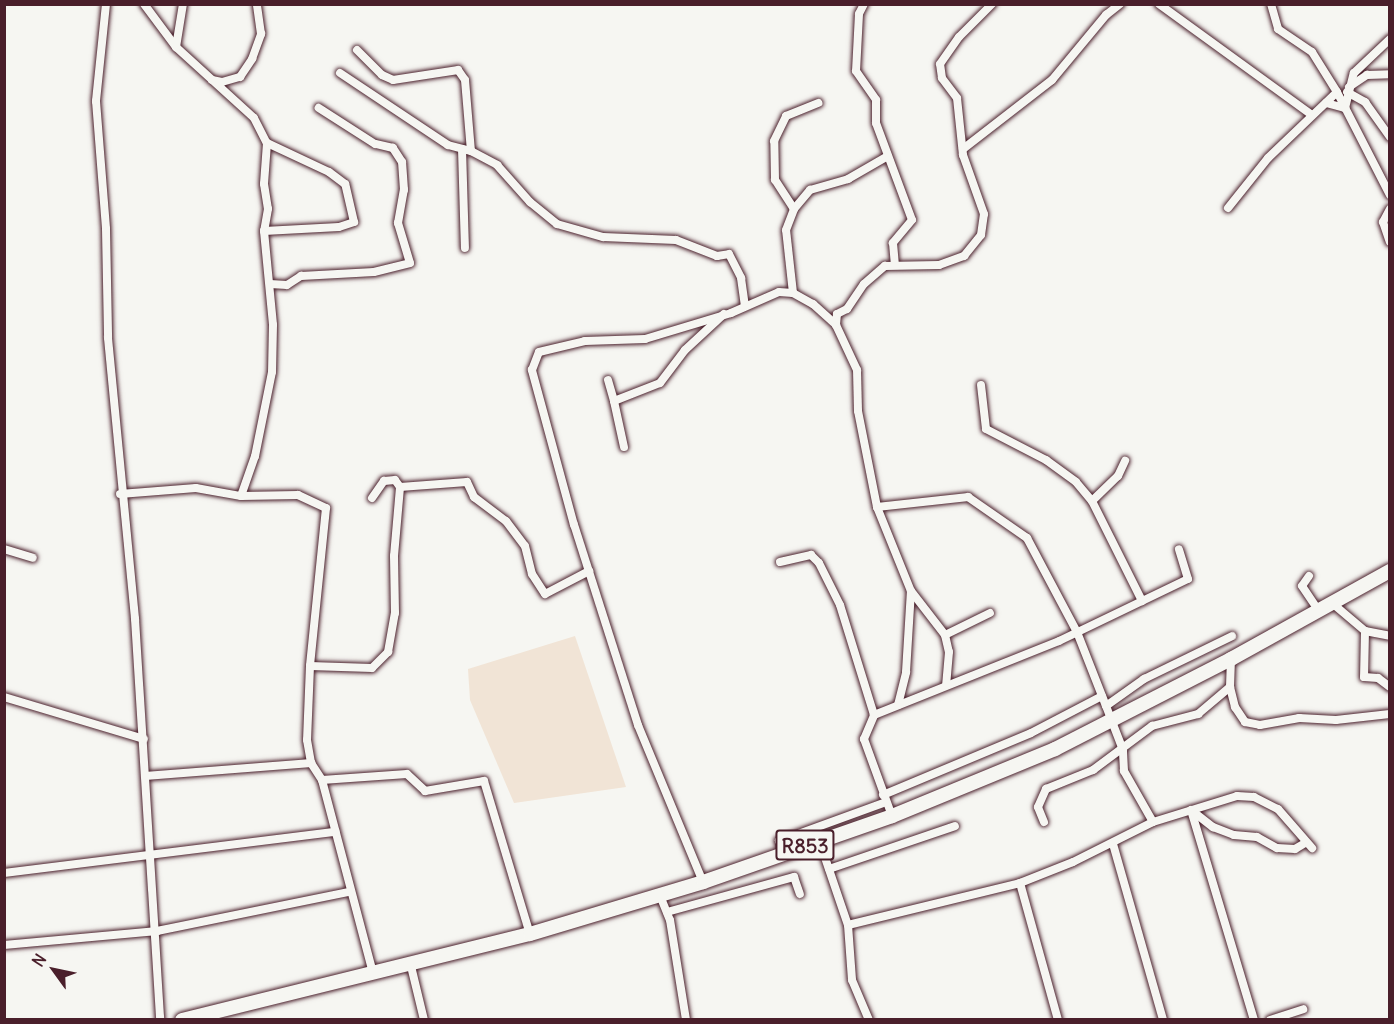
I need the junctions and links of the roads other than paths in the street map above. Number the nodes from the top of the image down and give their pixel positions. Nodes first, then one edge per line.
1 (106, 4) edge
2 (144, 4) edge
3 (183, 4) edge
4 (257, 4) edge
5 (864, 4) edge
6 (992, 4) edge
7 (1120, 4) edge
8 (1159, 4) edge
9 (1271, 4) edge
10 (1389, 39) edge
11 (176, 47) junction
12 (357, 50) dead end
13 (340, 73) dead end
14 (1389, 74) edge
15 (210, 79) junction
16 (1344, 90) junction
17 (818, 103) dead end
18 (1326, 103) junction
19 (319, 108) dead end
20 (1345, 108) junction
21 (1312, 115) junction
22 (1389, 137) edge
23 (267, 143) junction
24 (963, 149) junction
25 (466, 150) junction
26 (888, 156) junction
27 (1389, 195) edge
28 (1228, 208) dead end
29 (794, 209) junction
30 (1389, 209) edge
31 (264, 231) junction
32 (1389, 242) edge
33 (465, 248) dead end
34 (895, 264) junction
35 (270, 284) junction
36 (793, 293) junction
37 (745, 306) junction
38 (724, 314) junction
39 (836, 325) junction
40 (608, 380) dead end
41 (981, 386) dead end
42 (614, 401) junction
43 (624, 447) dead end
44 (1125, 461) dead end
45 (400, 487) junction
46 (120, 494) junction
47 (241, 496) junction
48 (372, 498) dead end
49 (1092, 501) junction
50 (876, 507) junction
51 (4, 549) edge
52 (1179, 549) dead end
53 (33, 558) dead end
54 (780, 562) dead end
55 (589, 571) junction
56 (1389, 571) edge
57 (1309, 576) dead end
58 (911, 591) junction
59 (1142, 601) junction
60 (1332, 603) junction
61 (1319, 611) junction
62 (990, 613) dead end
63 (1365, 631) junction
64 (1077, 632) junction
65 (945, 635) junction
66 (1232, 636) dead end
67 (1389, 636) edge
68 (1231, 659) junction
69 (310, 666) junction
70 (946, 685) junction
71 (1230, 687) junction
72 (1389, 687) edge
73 (1102, 696) junction
74 (4, 697) edge
75 (898, 705) junction
76 (1106, 706) junction
77 (1389, 714) edge
78 (874, 715) junction
79 (1111, 720) junction
80 (144, 739) junction
81 (1123, 750) junction
82 (312, 763) junction
83 (145, 776) junction
84 (322, 780) junction
85 (885, 798) junction
86 (1191, 810) junction
87 (892, 816) junction
88 (1044, 822) dead end
89 (1153, 822) junction
90 (955, 826) dead end
91 (335, 832) junction
92 (819, 840) junction
93 (1113, 844) junction
94 (783, 852) junction
95 (151, 855) junction
96 (829, 869) junction
97 (4, 873) edge
98 (703, 882) junction
99 (1020, 883) junction
100 (349, 892) junction
101 (659, 893) junction
102 (800, 894) dead end
103 (667, 912) junction
104 (848, 925) junction
105 (157, 931) junction
106 (530, 934) junction
107 (4, 945) edge
108 (410, 962) junction
109 (373, 973) junction
110 (1303, 1009) dead end
111 (160, 1020) edge
112 (182, 1020) edge
113 (424, 1020) edge
114 (686, 1020) edge
115 (869, 1020) edge
116 (1058, 1020) edge
117 (1163, 1020) edge
118 (1254, 1020) edge
119 (1270, 1020) edge

1 - 46 street
2 - 11 street
3 - 11 street
4 - 15 street
5 - 26 street
6 - 24 street
7 - 24 street
8 - 21 street
9 - 16 street
10 - 16 street
11 - 15 street
12 - 25 street
13 - 25 street
14 - 16 street
15 - 23 street
16 - 18 street
16 - 20 street
16 - 22 street
17 - 29 street
18 - 20 street
18 - 21 street
19 - 35 street
20 - 27 street
21 - 28 street
23 - 31 street
23 - 31 street
24 - 34 street
25 - 33 street
25 - 37 street
26 - 29 street
26 - 34 street
29 - 36 street
30 - 32 street
31 - 35 street
34 - 39 street
35 - 47 street
36 - 37 street
36 - 39 street
37 - 38 street
38 - 42 street
38 - 55 street
39 - 50 street
40 - 42 street
41 - 49 street
42 - 43 street
44 - 49 street
45 - 48 street
45 - 55 street
45 - 69 street
46 - 47 street
46 - 80 street
47 - 69 street
49 - 59 street
50 - 58 street
50 - 64 street
51 - 53 street
52 - 59 street
54 - 78 street
55 - 98 street
56 - 60 main road, R853
57 - 61 street
58 - 65 street
58 - 75 street
59 - 64 street
60 - 61 main road, R853
60 - 63 street
61 - 68 main road, R853
62 - 65 street
63 - 67 street
63 - 72 street
64 - 70 street
64 - 73 street
65 - 70 street
66 - 76 street
68 - 71 street
68 - 79 main road, R853
69 - 82 street
70 - 75 street
71 - 77 street
71 - 81 street
73 - 76 street
73 - 85 street
74 - 80 street
75 - 78 street
76 - 79 street
78 - 85 street
79 - 81 street
79 - 87 main road, R853
80 - 83 street
81 - 88 street
81 - 89 street
82 - 83 street
82 - 84 street
83 - 95 street
84 - 91 street
84 - 106 street
85 - 87 street
85 - 94 street
86 - 86 street
86 - 89 street
86 - 118 street
87 - 92 main road, R853
89 - 93 street
90 - 96 street
91 - 95 street
91 - 100 street
92 - 94 main road, R853
92 - 96 street
93 - 99 street
93 - 117 street
94 - 98 main road, R853
95 - 97 street
95 - 105 street
96 - 104 street
98 - 101 main road, R853
99 - 104 street
99 - 116 street
100 - 105 street
100 - 109 street
101 - 103 street
101 - 106 main road, R853
102 - 103 street
103 - 114 street
104 - 115 street
105 - 107 street
105 - 111 street
106 - 108 main road, R853
108 - 109 main road, R853
108 - 113 street
109 - 112 main road, R853
110 - 119 street

